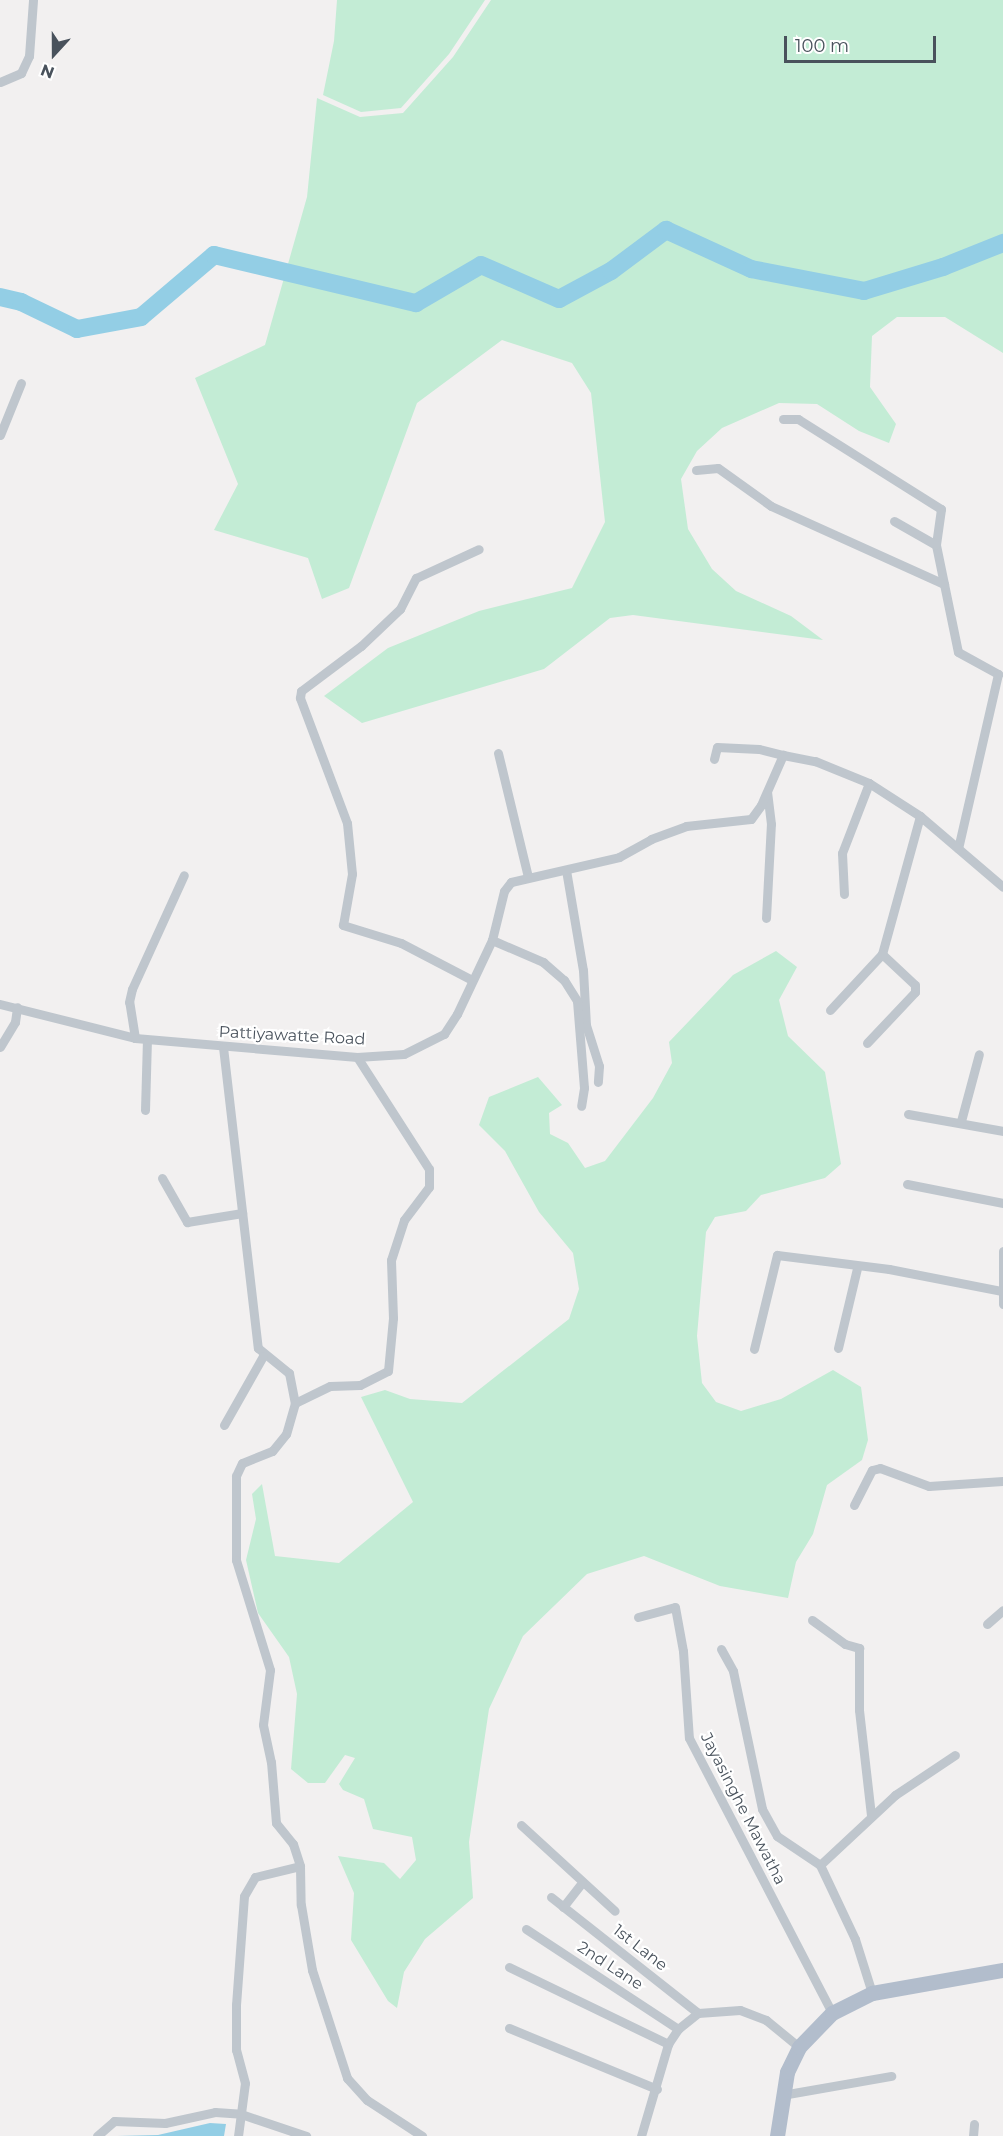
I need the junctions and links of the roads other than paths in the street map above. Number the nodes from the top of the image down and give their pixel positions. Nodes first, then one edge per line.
1 (33, 0) edge
2 (0, 82) edge
3 (21, 383) dead end
4 (783, 419) dead end
5 (0, 435) edge
6 (696, 470) dead end
7 (894, 521) dead end
8 (936, 545) junction
9 (479, 549) dead end
10 (944, 584) junction
11 (1001, 671) edge
12 (498, 753) dead end
13 (783, 755) junction
14 (714, 759) dead end
15 (869, 783) junction
16 (767, 790) junction
17 (920, 816) junction
18 (958, 848) junction
19 (566, 870) junction
20 (184, 875) dead end
21 (528, 877) junction
22 (1003, 887) edge
23 (844, 894) dead end
24 (766, 918) dead end
25 (492, 940) junction
26 (882, 954) junction
27 (472, 980) junction
28 (0, 1004) edge
29 (17, 1007) junction
30 (830, 1010) dead end
31 (135, 1038) junction
32 (147, 1040) junction
33 (867, 1043) dead end
34 (0, 1047) edge
35 (223, 1047) junction
36 (979, 1054) dead end
37 (357, 1057) junction
38 (598, 1082) dead end
39 (581, 1106) dead end
40 (145, 1110) dead end
41 (908, 1114) dead end
42 (961, 1121) junction
43 (1003, 1131) edge
44 (162, 1178) dead end
45 (907, 1184) dead end
46 (1003, 1203) edge
47 (242, 1213) junction
48 (1003, 1251) edge
49 (857, 1268) junction
50 (1001, 1291) junction
51 (1003, 1304) edge
52 (754, 1348) dead end
53 (838, 1348) dead end
54 (263, 1356) junction
55 (295, 1403) junction
56 (224, 1425) dead end
57 (1003, 1481) edge
58 (854, 1506) dead end
59 (1003, 1610) edge
60 (638, 1617) dead end
61 (812, 1620) dead end
62 (987, 1624) dead end
63 (721, 1649) dead end
64 (955, 1755) dead end
65 (871, 1816) junction
66 (521, 1826) dead end
67 (820, 1865) junction
68 (300, 1866) junction
69 (582, 1883) junction
70 (551, 1897) dead end
71 (563, 1907) junction
72 (615, 1911) dead end
73 (526, 1929) dead end
74 (509, 1967) dead end
75 (1003, 1970) edge
76 (872, 1993) junction
77 (698, 2013) junction
78 (832, 2013) junction
79 (509, 2028) dead end
80 (678, 2029) junction
81 (668, 2044) junction
82 (799, 2047) junction
83 (891, 2076) dead end
84 (657, 2089) junction
85 (782, 2095) junction
86 (241, 2114) junction
87 (974, 2124) dead end
88 (97, 2136) edge
89 (238, 2136) edge
90 (306, 2136) edge
91 (422, 2136) edge
92 (641, 2136) edge
93 (777, 2136) edge
94 (973, 2136) edge

1 - 2 street
3 - 5 street
4 - 8 street
6 - 10 street
7 - 8 street
8 - 10 street
9 - 27 street
10 - 11 street
11 - 18 street
12 - 21 street
13 - 14 street
13 - 15 street
13 - 16 street, Pattiyawatte Road
15 - 17 street
15 - 23 street
16 - 19 street, Pattiyawatte Road
16 - 24 street
17 - 18 street
17 - 26 street
18 - 22 street
19 - 21 street, Pattiyawatte Road
19 - 38 street
20 - 31 street
21 - 25 street, Pattiyawatte Road
25 - 27 street, Pattiyawatte Road
25 - 39 street
26 - 30 street
26 - 33 street
27 - 37 street, Pattiyawatte Road
28 - 29 street, Pattiyawatte Road
29 - 31 street, Pattiyawatte Road
29 - 34 street
31 - 32 street, Pattiyawatte Road
32 - 35 street, Pattiyawatte Road
32 - 40 street
35 - 37 street, Pattiyawatte Road
35 - 47 street
36 - 42 street
37 - 55 street
41 - 42 street
42 - 43 street
44 - 47 street
45 - 46 street
47 - 54 street
48 - 50 street
49 - 50 street
49 - 52 street
49 - 53 street
50 - 51 street
54 - 55 street
54 - 56 street
55 - 68 street
57 - 58 street
59 - 62 street
60 - 78 street, Jayasinghe Mawatha
61 - 65 street
63 - 67 street
64 - 65 street
65 - 67 street
66 - 69 street, 1st Lane
67 - 76 street
68 - 86 street
68 - 91 street
69 - 71 street
69 - 72 street, 1st Lane
70 - 71 street, 1st Lane
71 - 77 street, 1st Lane
73 - 80 street, 2nd Lane
74 - 81 street
75 - 76 main road
76 - 78 main road
77 - 80 street
77 - 82 street
78 - 82 main road
79 - 84 street
80 - 81 street
81 - 84 street
82 - 85 main road
83 - 85 street
84 - 92 street
85 - 93 main road
86 - 88 street
86 - 89 street
86 - 90 street
87 - 94 street

